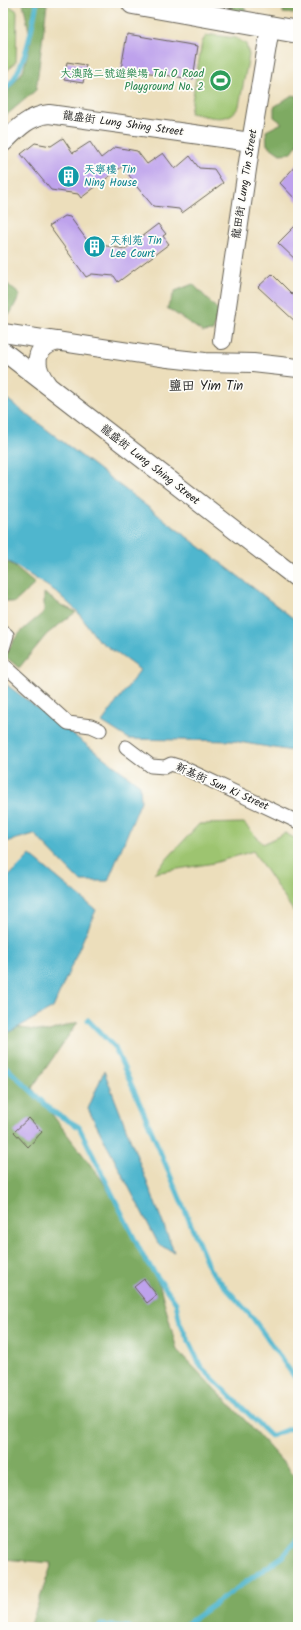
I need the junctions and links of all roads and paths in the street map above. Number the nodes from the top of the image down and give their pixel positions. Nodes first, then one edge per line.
1 (133, 3) edge
2 (270, 28) junction
3 (298, 32) edge
4 (251, 142) junction
5 (3, 143) edge
6 (3, 333) edge
7 (222, 340) dead end
8 (57, 341) junction
9 (3, 351) edge
10 (298, 368) edge
11 (50, 387) junction
12 (298, 579) edge
13 (3, 632) edge
14 (3, 648) edge
15 (3, 664) edge
16 (100, 730) dead end
17 (126, 748) dead end
18 (298, 822) edge

1 - 2 main road
2 - 3 main road
2 - 4 street, 龍田街 Lung Tin Street
4 - 5 street, 龍盛街 Lung Shing Street
4 - 7 street, 龍田街 Lung Tin Street
6 - 8 street
8 - 10 street
8 - 11 street
9 - 11 street, 龍盛街 Lung Shing Street
11 - 12 street, 龍盛街 Lung Shing Street
13 - 14 street
15 - 16 street
17 - 18 street, 新基街 Sun Ki Street

